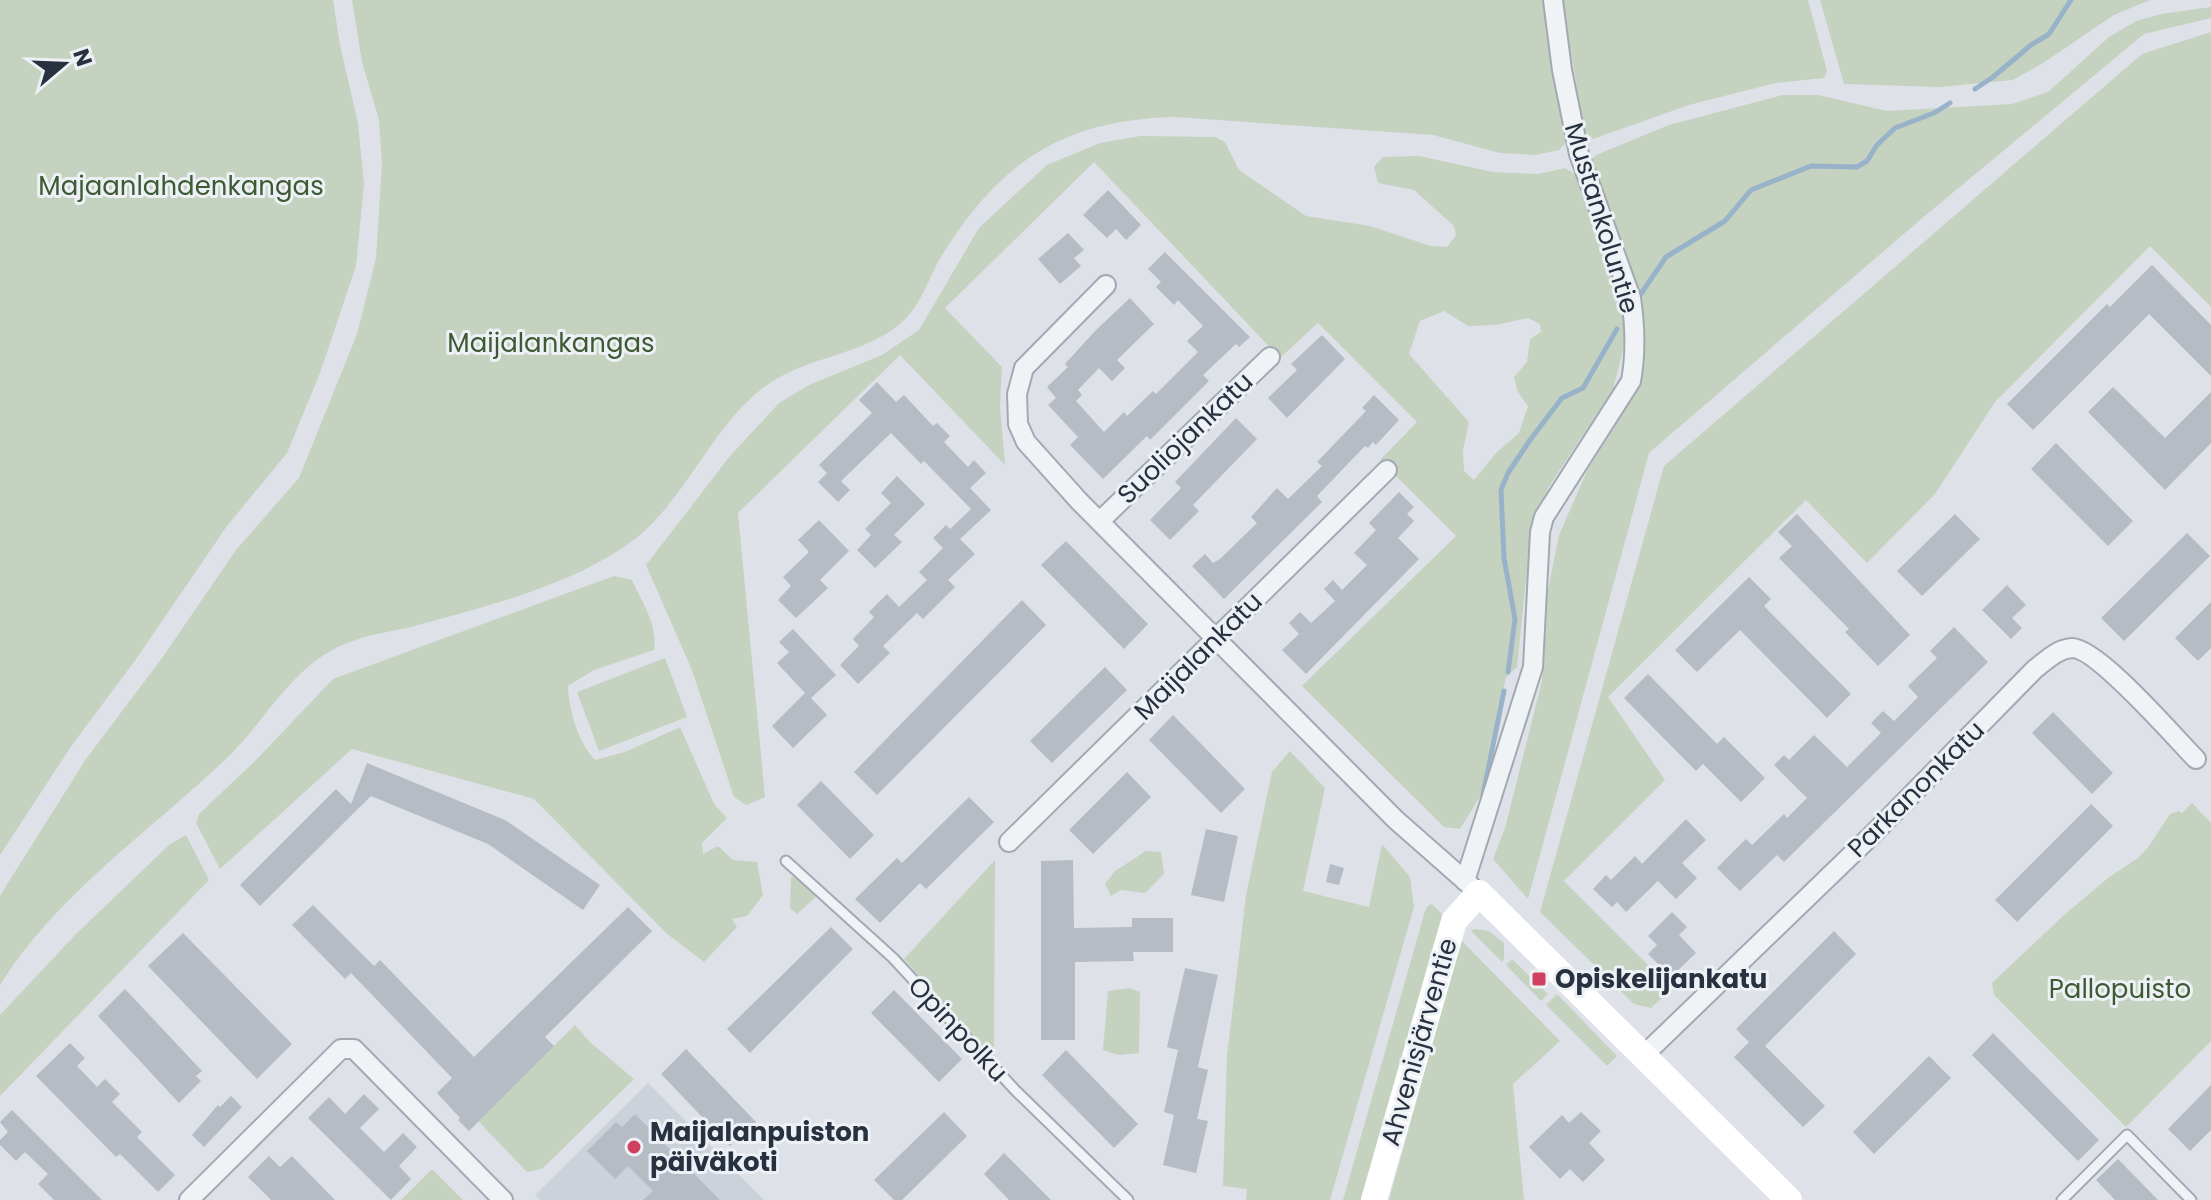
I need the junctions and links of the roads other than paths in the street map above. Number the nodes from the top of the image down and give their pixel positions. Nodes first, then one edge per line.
1 (1553, 0) edge
2 (1106, 285) dead end
3 (1270, 357) dead end
4 (1387, 470) dead end
5 (1101, 520) junction
6 (1216, 638) junction
7 (2196, 759) dead end
8 (1009, 842) dead end
9 (786, 861) dead end
10 (1472, 887) junction
11 (1643, 1056) junction
12 (189, 1200) edge
13 (503, 1200) edge
14 (1128, 1200) edge
15 (1374, 1200) edge
16 (1789, 1200) edge
17 (2062, 1200) edge
18 (2191, 1200) edge

1 - 10 street, Mustankoluntie
2 - 5 street
3 - 5 street, Suoliojankatu
4 - 6 street, Maijalankatu
5 - 6 street
6 - 8 street, Maijalankatu
6 - 10 street
7 - 11 street, Parkanonkatu
9 - 14 lane, Opinpolku
10 - 11 main road
10 - 15 main road, Ahvenisjärventie
11 - 16 main road
12 - 13 street
17 - 18 lane

